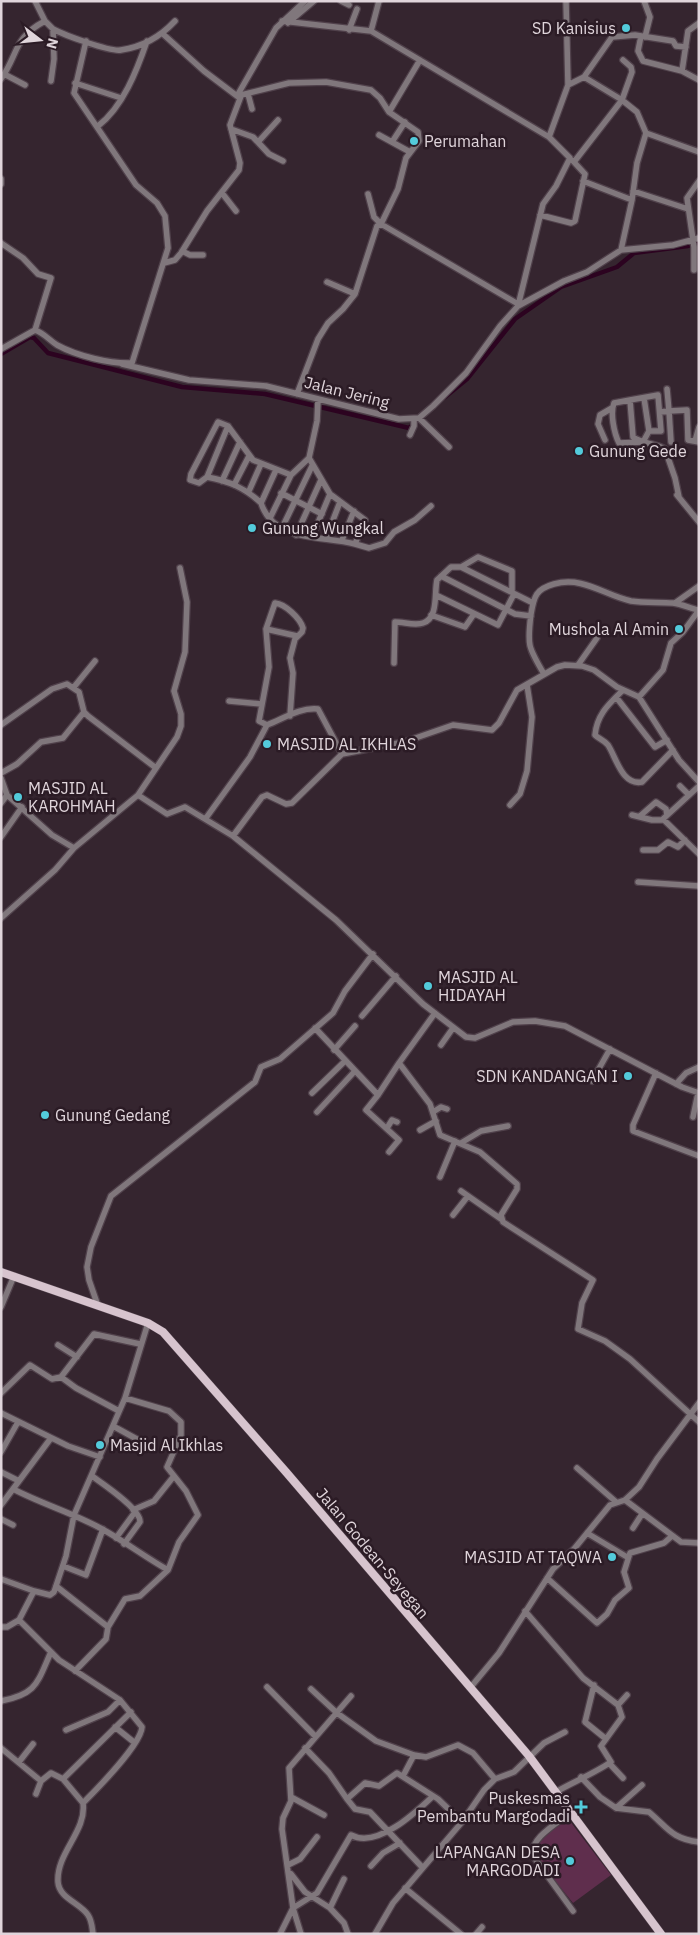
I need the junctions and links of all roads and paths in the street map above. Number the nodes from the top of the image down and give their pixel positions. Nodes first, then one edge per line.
1 (35, 1) edge
2 (305, 1) edge
3 (314, 1) edge
4 (340, 1) edge
5 (379, 1) edge
6 (566, 1) edge
7 (644, 1) edge
8 (349, 5) dead end
9 (357, 9) dead end
10 (46, 21) junction
11 (176, 21) dead end
12 (285, 22) junction
13 (699, 23) edge
14 (53, 29) junction
15 (350, 30) junction
16 (371, 31) junction
17 (163, 34) junction
18 (640, 36) junction
19 (86, 41) junction
20 (148, 41) junction
21 (686, 47) junction
22 (420, 60) junction
23 (623, 60) dead end
24 (682, 71) junction
25 (3, 76) edge
26 (584, 77) junction
27 (699, 80) edge
28 (51, 81) dead end
29 (75, 83) junction
30 (25, 85) dead end
31 (568, 85) junction
32 (248, 94) junction
33 (239, 96) junction
34 (121, 98) junction
35 (622, 100) junction
36 (252, 108) dead end
37 (389, 112) junction
38 (278, 120) dead end
39 (405, 122) junction
40 (98, 126) junction
41 (231, 129) junction
42 (646, 133) junction
43 (379, 135) dead end
44 (550, 137) junction
45 (259, 141) junction
46 (392, 142) junction
47 (410, 152) junction
48 (699, 152) edge
49 (572, 160) junction
50 (283, 161) dead end
51 (1, 180) edge
52 (583, 181) junction
53 (699, 181) edge
54 (1, 184) edge
55 (633, 191) junction
56 (222, 193) junction
57 (368, 194) dead end
58 (632, 200) junction
59 (688, 208) junction
60 (236, 210) dead end
61 (540, 215) junction
62 (381, 224) junction
63 (695, 242) edge
64 (1, 243) edge
65 (620, 250) junction
66 (181, 252) junction
67 (203, 255) dead end
68 (164, 263) junction
69 (694, 270) dead end
70 (327, 282) dead end
71 (355, 294) junction
72 (518, 305) junction
73 (35, 330) junction
74 (1, 349) edge
75 (122, 364) junction
76 (667, 388) dead end
77 (297, 394) junction
78 (644, 398) junction
79 (630, 400) junction
80 (317, 404) junction
81 (612, 408) junction
82 (669, 411) junction
83 (660, 412) junction
84 (417, 421) junction
85 (228, 426) junction
86 (699, 427) edge
87 (649, 431) junction
88 (410, 435) dead end
89 (605, 440) dead end
90 (697, 441) edge
91 (240, 442) junction
92 (643, 442) junction
93 (671, 442) dead end
94 (449, 447) dead end
95 (249, 456) junction
96 (309, 458) junction
97 (261, 464) junction
98 (312, 466) junction
99 (276, 470) junction
100 (291, 474) junction
101 (207, 477) junction
102 (222, 480) junction
103 (321, 480) junction
104 (234, 484) junction
105 (249, 491) junction
106 (674, 491) dead end
107 (281, 493) junction
108 (330, 494) junction
109 (678, 497) junction
110 (295, 501) junction
111 (340, 502) junction
112 (261, 503) junction
113 (431, 506) dead end
114 (308, 508) junction
115 (354, 511) junction
116 (322, 514) junction
117 (270, 518) junction
118 (699, 522) edge
119 (281, 530) junction
120 (296, 535) junction
121 (312, 537) junction
122 (326, 538) junction
123 (342, 540) junction
124 (355, 544) junction
125 (461, 567) junction
126 (180, 568) dead end
127 (441, 576) junction
128 (699, 586) edge
129 (513, 593) junction
130 (436, 595) junction
131 (533, 603) junction
132 (675, 603) junction
133 (506, 610) junction
134 (699, 610) edge
135 (431, 614) junction
136 (474, 614) junction
137 (531, 616) junction
138 (266, 629) junction
139 (297, 636) junction
140 (597, 638) dead end
141 (96, 661) dead end
142 (394, 663) dead end
143 (578, 665) junction
144 (544, 674) junction
145 (527, 685) junction
146 (74, 687) junction
147 (623, 690) junction
148 (639, 696) junction
149 (616, 698) junction
150 (229, 701) dead end
151 (261, 704) junction
152 (84, 712) junction
153 (290, 716) junction
154 (1, 725) edge
155 (267, 725) junction
156 (667, 740) junction
157 (672, 750) junction
158 (342, 754) junction
159 (156, 768) junction
160 (1, 773) edge
161 (1, 778) edge
162 (699, 782) edge
163 (680, 786) dead end
164 (699, 786) edge
165 (7, 795) junction
166 (138, 795) junction
167 (689, 795) junction
168 (1, 803) edge
169 (510, 805) dead end
170 (22, 807) junction
171 (632, 815) dead end
172 (640, 816) junction
173 (665, 817) junction
174 (206, 818) junction
175 (2, 836) edge
176 (233, 836) junction
177 (685, 840) junction
178 (697, 846) edge
179 (74, 848) junction
180 (642, 850) dead end
181 (699, 854) edge
182 (638, 882) dead end
183 (699, 886) edge
184 (1, 918) edge
185 (373, 954) junction
186 (396, 976) junction
187 (435, 1014) junction
188 (362, 1016) dead end
189 (355, 1026) dead end
190 (315, 1028) junction
191 (453, 1028) junction
192 (441, 1045) dead end
193 (610, 1049) junction
194 (334, 1050) junction
195 (345, 1061) junction
196 (399, 1063) junction
197 (699, 1067) edge
198 (354, 1070) junction
199 (656, 1073) junction
200 (592, 1081) dead end
201 (676, 1084) junction
202 (312, 1093) dead end
203 (698, 1093) edge
204 (378, 1095) junction
205 (446, 1109) dead end
206 (318, 1112) dead end
207 (433, 1112) junction
208 (693, 1117) dead end
209 (436, 1120) junction
210 (397, 1122) dead end
211 (508, 1126) dead end
212 (387, 1128) junction
213 (420, 1130) dead end
214 (458, 1142) junction
215 (390, 1152) dead end
216 (699, 1156) edge
217 (440, 1176) dead end
218 (461, 1191) dead end
219 (468, 1196) junction
220 (453, 1215) dead end
221 (501, 1219) junction
222 (1, 1272) edge
223 (14, 1276) junction
224 (98, 1306) junction
225 (1, 1307) edge
226 (148, 1323) junction
227 (140, 1344) junction
228 (58, 1345) dead end
229 (77, 1357) junction
230 (61, 1376) junction
231 (1, 1393) edge
232 (125, 1398) junction
233 (699, 1403) edge
234 (119, 1411) junction
235 (1, 1413) edge
236 (692, 1415) junction
237 (18, 1422) junction
238 (699, 1422) edge
239 (113, 1426) junction
240 (51, 1438) junction
241 (144, 1444) dead end
242 (1, 1452) edge
243 (100, 1457) junction
244 (577, 1468) dead end
245 (1, 1472) edge
246 (92, 1476) junction
247 (174, 1476) junction
248 (19, 1481) junction
249 (13, 1489) junction
250 (625, 1500) junction
251 (615, 1501) junction
252 (1, 1505) edge
253 (134, 1511) junction
254 (642, 1514) junction
255 (74, 1515) junction
256 (1, 1518) edge
257 (13, 1525) dead end
258 (634, 1528) dead end
259 (103, 1529) junction
260 (587, 1533) junction
261 (672, 1536) junction
262 (116, 1538) junction
263 (699, 1543) edge
264 (124, 1544) junction
265 (627, 1557) junction
266 (63, 1566) junction
267 (168, 1570) junction
268 (1, 1578) edge
269 (547, 1578) junction
270 (56, 1586) junction
271 (34, 1591) junction
272 (525, 1611) junction
273 (19, 1620) junction
274 (1, 1627) edge
275 (108, 1627) junction
276 (51, 1652) junction
277 (76, 1671) junction
278 (594, 1686) junction
279 (267, 1687) dead end
280 (470, 1688) junction
281 (311, 1689) dead end
282 (351, 1696) dead end
283 (627, 1696) dead end
284 (120, 1700) junction
285 (1, 1701) edge
286 (618, 1704) junction
287 (131, 1712) junction
288 (337, 1713) junction
289 (115, 1727) junction
290 (66, 1730) dead end
291 (564, 1732) dead end
292 (315, 1736) junction
293 (606, 1739) junction
294 (135, 1743) junction
295 (33, 1744) dead end
296 (1, 1748) edge
297 (305, 1748) junction
298 (414, 1755) junction
299 (529, 1756) junction
300 (19, 1762) junction
301 (609, 1764) junction
302 (403, 1776) junction
303 (580, 1777) junction
304 (623, 1778) dead end
305 (62, 1779) junction
306 (495, 1779) junction
307 (41, 1781) junction
308 (642, 1784) dead end
309 (554, 1793) junction
310 (36, 1794) dead end
311 (291, 1796) junction
312 (433, 1796) junction
313 (347, 1799) junction
314 (83, 1803) junction
315 (616, 1808) junction
316 (570, 1813) junction
317 (324, 1816) dead end
318 (462, 1822) junction
319 (390, 1831) junction
320 (317, 1837) dead end
321 (699, 1842) edge
322 (400, 1843) junction
323 (371, 1866) dead end
324 (289, 1867) junction
325 (422, 1867) junction
326 (344, 1879) dead end
327 (405, 1888) junction
328 (313, 1897) junction
329 (293, 1908) junction
330 (330, 1908) junction
331 (573, 1911) dead end
332 (482, 1927) dead end
333 (93, 1934) edge
334 (280, 1934) edge
335 (301, 1934) edge
336 (348, 1934) edge
337 (375, 1934) edge
338 (461, 1934) edge
339 (476, 1934) edge
340 (661, 1934) edge

1 - 10 street
2 - 12 street
3 - 12 street
4 - 8 street
5 - 16 street
6 - 31 street
7 - 18 street
9 - 15 street
10 - 14 street
10 - 25 street
11 - 17 street
12 - 15 street
12 - 33 street
13 - 21 street
14 - 19 street
14 - 28 street
15 - 16 street
16 - 22 street
17 - 20 street
17 - 33 street
18 - 21 street
18 - 24 street
18 - 26 street
19 - 20 street
19 - 29 street
20 - 34 street
21 - 24 street
22 - 37 street
22 - 44 street
23 - 35 street
24 - 27 street
25 - 30 street
26 - 31 street
26 - 35 street
29 - 34 street
29 - 40 street
31 - 44 street
32 - 33 street
32 - 36 street
32 - 37 street
33 - 41 street
34 - 40 street
35 - 42 street
35 - 49 street
37 - 39 street
38 - 45 street
39 - 46 street
39 - 47 street
40 - 68 street
41 - 45 street
41 - 56 street
42 - 48 street
42 - 55 street
43 - 46 street
44 - 49 street
45 - 50 street
46 - 47 street
47 - 62 street
49 - 52 street
49 - 61 street
51 - 54 street
52 - 58 street
52 - 61 street
53 - 59 street
55 - 58 street
55 - 59 street
56 - 60 street
56 - 66 street
57 - 62 street
58 - 65 street
59 - 63 street
61 - 72 street
62 - 71 street
62 - 72 street
63 - 65 street
63 - 69 street
64 - 73 street
65 - 72 street
66 - 67 street
66 - 68 street
68 - 75 street
70 - 71 street
71 - 77 street
72 - 84 street
73 - 74 street
73 - 75 street, Jalan Jering
75 - 77 street, Jalan Jering
76 - 82 street
77 - 80 street, Jalan Jering
78 - 79 street
78 - 83 street
78 - 87 street
79 - 81 street
79 - 92 street
80 - 84 street, Jalan Jering
80 - 96 street
81 - 89 street
81 - 92 street
82 - 83 street
82 - 90 street
82 - 93 street
83 - 87 street
84 - 88 street
84 - 94 street
85 - 91 street
85 - 101 street
85 - 101 street
86 - 90 street
87 - 92 street
91 - 95 street
91 - 102 street
92 - 109 street
95 - 97 street
95 - 104 street
96 - 98 street
96 - 100 street
97 - 99 street
97 - 105 street
98 - 103 street
98 - 110 street
99 - 100 street
99 - 112 street
100 - 107 street
101 - 102 street
102 - 104 street
103 - 108 street
103 - 114 street
104 - 105 street
105 - 112 street
106 - 109 street
107 - 110 street
107 - 117 street
108 - 111 street
108 - 116 street
109 - 118 street
110 - 114 street
110 - 119 street
111 - 115 street
111 - 122 street
112 - 117 street
113 - 124 street
114 - 116 street
114 - 120 street
115 - 123 street
115 - 124 street
116 - 121 street
117 - 119 street
119 - 120 street
120 - 121 street
121 - 122 street
122 - 123 street
123 - 124 street
125 - 127 street
125 - 129 street
125 - 129 street
126 - 159 street
127 - 130 street
127 - 133 street
128 - 132 street
129 - 131 street
129 - 133 street
130 - 135 street
130 - 136 street
131 - 132 street
131 - 137 street
132 - 134 street
133 - 136 street
133 - 137 street
134 - 148 street
135 - 136 street
135 - 142 street
137 - 144 street
138 - 139 street
138 - 139 street
138 - 151 street
139 - 153 street
140 - 143 street
141 - 146 street
143 - 144 street
143 - 147 street
144 - 145 street
145 - 158 street
145 - 169 street
146 - 152 street
146 - 154 street
147 - 148 street
147 - 149 street
148 - 156 street
149 - 156 street
149 - 157 street
150 - 151 street
151 - 155 street
152 - 159 street
152 - 160 street
153 - 155 street
153 - 158 street
155 - 174 street
156 - 157 street
157 - 162 street
158 - 176 street
159 - 166 street
161 - 165 street
163 - 167 street
164 - 167 street
165 - 168 street
165 - 170 street
166 - 174 street
166 - 179 street
167 - 173 street
170 - 175 street
170 - 179 street
171 - 172 street
172 - 173 street
172 - 173 street
173 - 177 street
174 - 176 street
176 - 185 street
177 - 178 street
177 - 180 street
178 - 181 street
179 - 184 street
182 - 183 street
185 - 186 street
185 - 190 street
186 - 187 street
186 - 188 street
187 - 191 street
187 - 196 street
189 - 194 street
190 - 194 street
190 - 224 street
191 - 192 street
191 - 193 street
193 - 199 street
193 - 200 street
194 - 195 street
195 - 198 street
195 - 202 street
196 - 204 street
196 - 207 street
197 - 201 street
198 - 204 street
198 - 206 street
199 - 201 street
199 - 216 street
201 - 203 street
203 - 208 street
204 - 212 street
205 - 207 street
207 - 209 street
209 - 213 street
209 - 214 street
210 - 212 street
211 - 214 street
212 - 215 street
214 - 217 street
214 - 221 street
218 - 219 street
219 - 220 street
219 - 221 street
221 - 236 street
222 - 223 main road, Jalan Godean-Seyegan
223 - 224 main road, Jalan Godean-Seyegan
223 - 225 street
224 - 226 main road, Jalan Godean-Seyegan
226 - 227 street
226 - 280 main road, Jalan Godean-Seyegan
227 - 229 street
227 - 232 street
228 - 229 street
229 - 230 street
230 - 231 street
230 - 234 street
232 - 234 street
232 - 247 street
233 - 236 street
234 - 239 street
235 - 237 street
236 - 238 street
236 - 250 street
237 - 240 street
237 - 242 street
239 - 241 street
239 - 243 street
240 - 243 street
240 - 248 street
243 - 246 street
244 - 251 street
245 - 248 street
246 - 253 street
246 - 255 street
247 - 253 street
247 - 267 street
248 - 249 street
249 - 252 street
249 - 255 street
250 - 251 street
250 - 254 street
251 - 260 street
253 - 262 street
253 - 264 street
254 - 258 street
254 - 261 street
255 - 259 street
255 - 266 street
256 - 257 street
259 - 262 street
259 - 266 street
260 - 265 street
260 - 269 street
261 - 263 street
261 - 265 street
262 - 264 street
264 - 267 street
265 - 269 street
266 - 270 street
267 - 275 street
268 - 271 street
269 - 272 street
270 - 271 street
270 - 275 street
271 - 273 street
272 - 278 street
272 - 280 street
273 - 274 street
273 - 276 street
275 - 277 street
276 - 277 street
276 - 285 street
277 - 284 street
278 - 286 street
278 - 293 street
279 - 292 street
280 - 299 main road, Jalan Godean-Seyegan
281 - 288 street
282 - 288 street
283 - 286 street
284 - 287 street
284 - 290 street
286 - 293 street
287 - 289 street
287 - 294 street
288 - 292 street
288 - 298 street
289 - 294 street
289 - 305 street
291 - 299 street
292 - 297 street
293 - 301 street
294 - 314 street
295 - 300 street
296 - 300 street
297 - 311 street
297 - 313 street
298 - 302 street
298 - 306 street
299 - 306 street
299 - 309 main road, Jalan Godean-Seyegan
300 - 307 street
301 - 303 street
301 - 304 street
302 - 312 street
302 - 313 street
303 - 309 street
303 - 315 street
305 - 307 street
305 - 314 street
306 - 318 street
307 - 310 street
308 - 315 street
309 - 316 main road, Jalan Godean-Seyegan
311 - 317 street
311 - 324 street
312 - 318 street
312 - 319 street
313 - 319 street
314 - 333 street
315 - 321 street
316 - 331 street
316 - 340 main road, Jalan Godean-Seyegan
318 - 325 street
319 - 322 street
319 - 328 street
320 - 324 street
322 - 323 street
322 - 325 street
324 - 328 street
324 - 329 street
325 - 327 street
326 - 330 street
327 - 337 street
327 - 338 street
328 - 329 street
328 - 330 street
329 - 334 street
329 - 335 street
330 - 336 street
332 - 339 street

